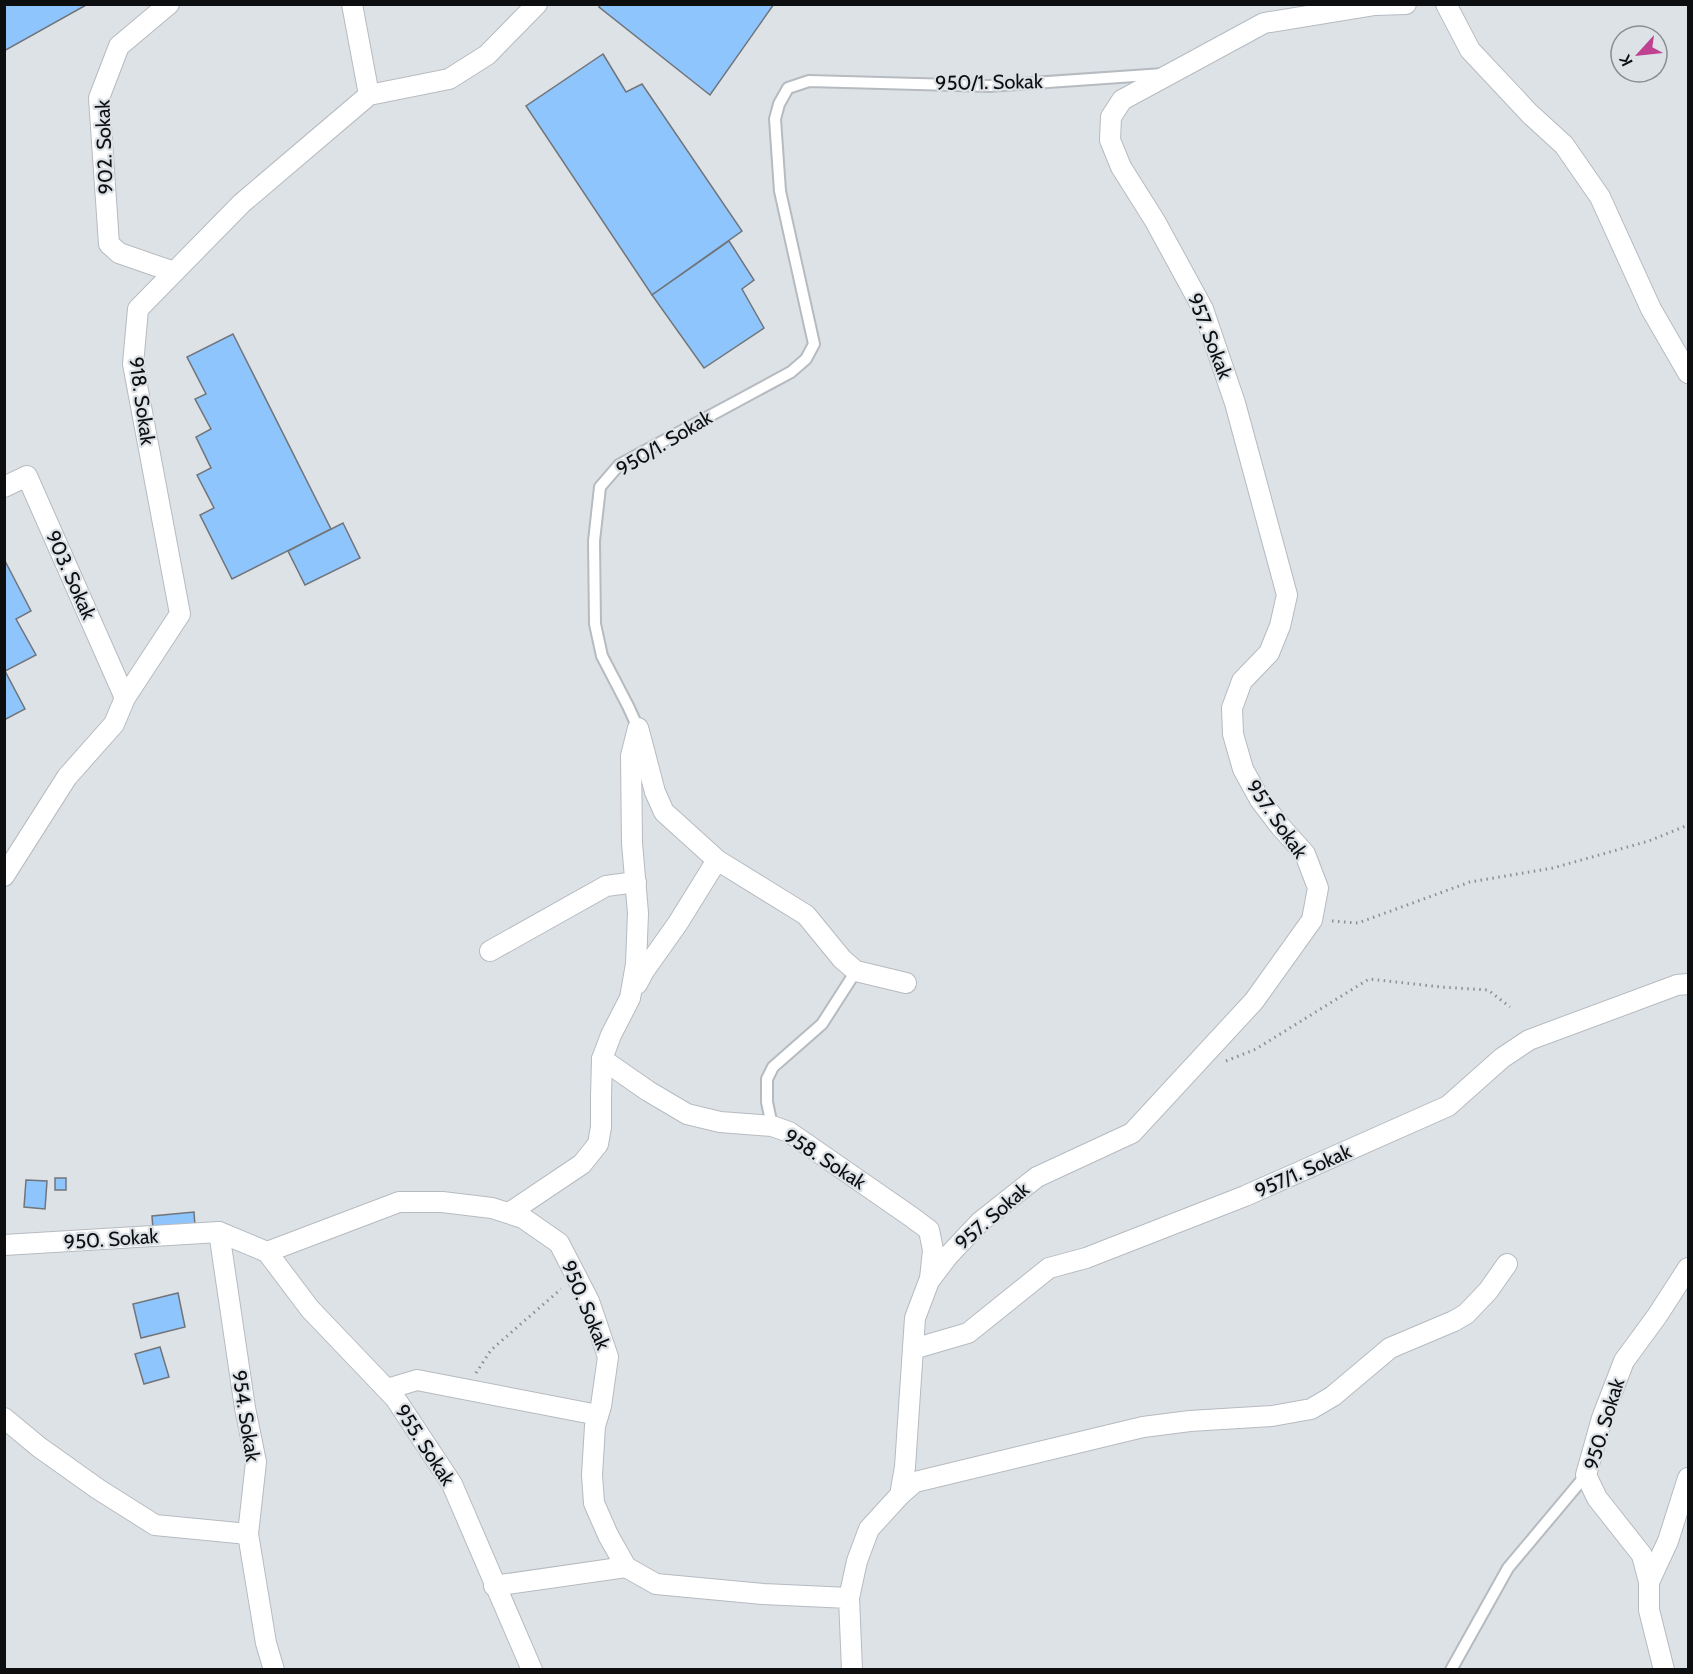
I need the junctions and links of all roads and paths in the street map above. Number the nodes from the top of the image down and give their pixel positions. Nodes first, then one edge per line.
1 (169, 4) edge
2 (352, 4) edge
3 (537, 4) edge
4 (1406, 4) edge
5 (1446, 4) edge
6 (1172, 73) junction
7 (369, 95) junction
8 (174, 272) junction
9 (1689, 372) edge
10 (4, 487) edge
11 (125, 698) junction
12 (638, 728) junction
13 (1689, 825) edge
14 (717, 860) junction
15 (4, 876) edge
16 (636, 882) junction
17 (1312, 920) junction
18 (490, 951) dead end
19 (856, 971) junction
20 (906, 983) dead end
21 (1689, 984) edge
22 (630, 998) junction
23 (1510, 1007) dead end
24 (602, 1059) junction
25 (1226, 1061) dead end
26 (771, 1126) junction
27 (509, 1214) junction
28 (219, 1232) junction
29 (4, 1245) edge
30 (267, 1252) junction
31 (1507, 1264) dead end
32 (1689, 1268) edge
33 (577, 1278) junction
34 (929, 1281) junction
35 (913, 1349) junction
36 (387, 1389) junction
37 (466, 1389) junction
38 (598, 1415) junction
39 (4, 1418) edge
40 (1586, 1475) junction
41 (1689, 1478) edge
42 (900, 1495) junction
43 (248, 1534) junction
44 (626, 1567) junction
45 (1649, 1582) junction
46 (494, 1586) junction
47 (849, 1598) junction
48 (274, 1670) edge
49 (532, 1670) edge
50 (852, 1670) edge
51 (1451, 1670) edge
52 (1664, 1670) edge

1 - 8 street, 902. Sokak
2 - 7 street
3 - 7 street, 918. Sokak
4 - 6 street, 957. Sokak
5 - 9 street
6 - 12 lane, 950/1. Sokak
6 - 17 street, 957. Sokak
7 - 8 street, 918. Sokak
8 - 11 street, 918. Sokak
10 - 11 street, 903. Sokak
11 - 15 street, 918. Sokak
12 - 14 street
12 - 16 street
13 - 17 path
14 - 19 street
14 - 22 street
16 - 18 street
16 - 22 street
17 - 34 street, 957. Sokak
19 - 20 street
19 - 26 lane
21 - 35 street, 957/1. Sokak
22 - 24 street
23 - 25 path
24 - 26 street, 958. Sokak
24 - 27 street
26 - 34 street, 958. Sokak
27 - 30 street, 950. Sokak
27 - 33 street, 950. Sokak
28 - 29 street, 950. Sokak
28 - 30 street, 950. Sokak
28 - 43 street, 954. Sokak
30 - 36 street, 955. Sokak
31 - 42 street
32 - 40 street, 950. Sokak
33 - 37 path
33 - 38 street, 950. Sokak
34 - 35 street, 957. Sokak
35 - 42 street, 957. Sokak
36 - 37 street
36 - 46 street, 955. Sokak
37 - 38 street
38 - 44 street, 950. Sokak
39 - 43 street
40 - 45 street, 950. Sokak
40 - 51 lane
41 - 45 street
42 - 47 street
43 - 48 street, 954. Sokak
44 - 46 street
44 - 47 street
45 - 52 street
46 - 49 street, 955. Sokak
47 - 50 street

